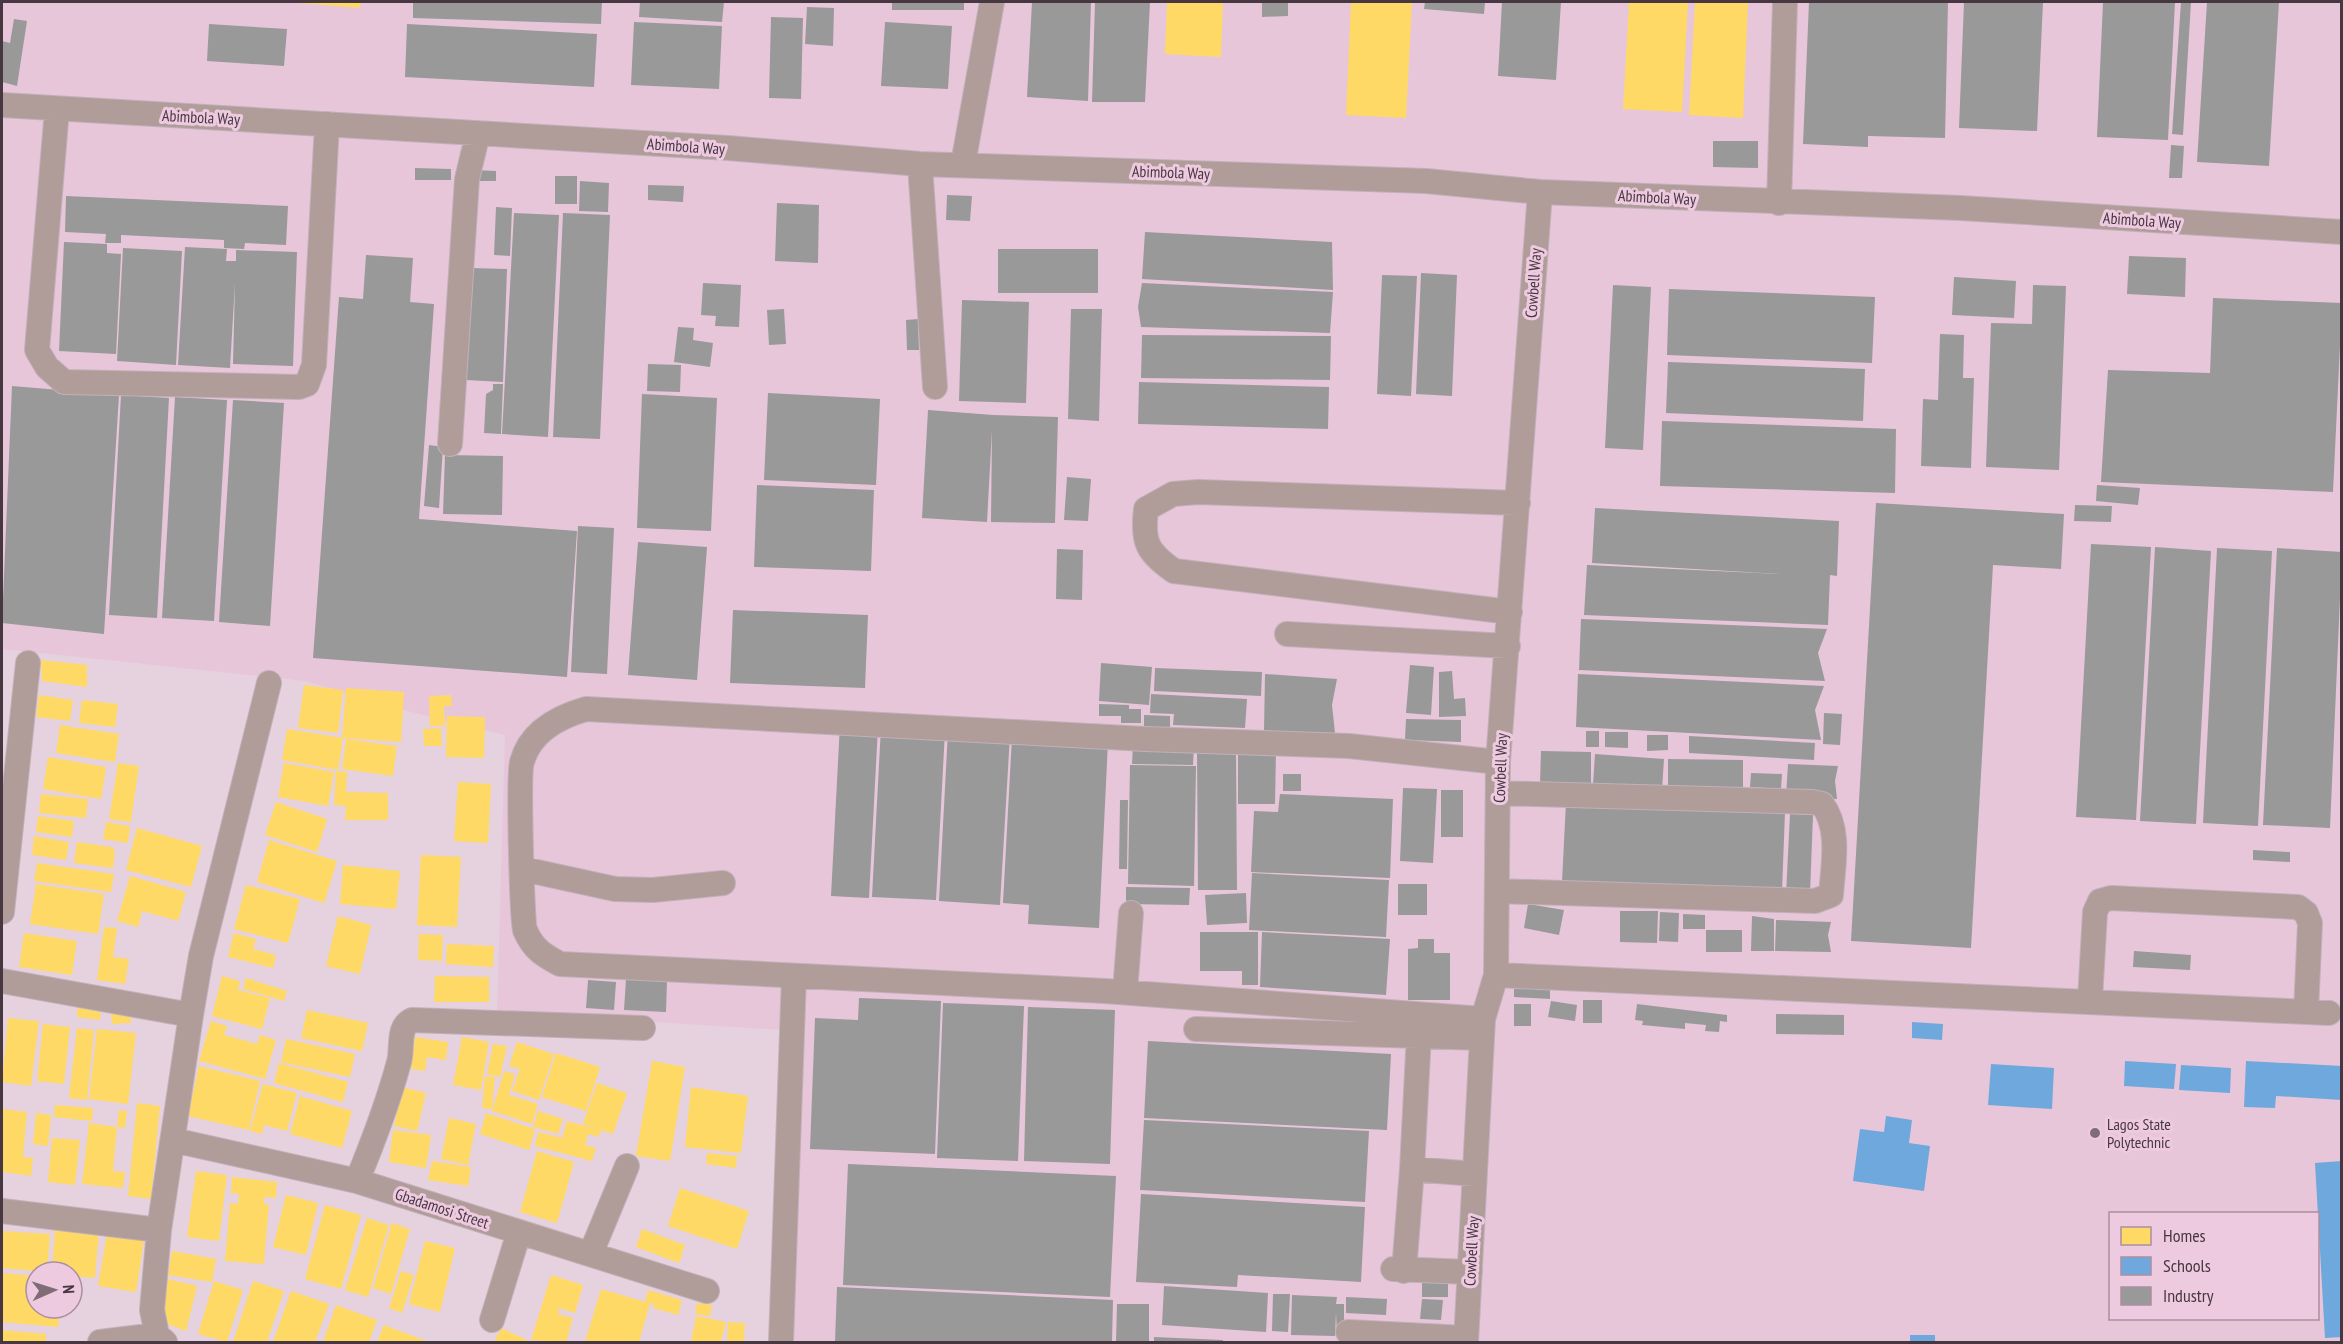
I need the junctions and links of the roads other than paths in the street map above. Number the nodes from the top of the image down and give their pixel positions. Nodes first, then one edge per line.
1 (992, 2) edge
2 (1785, 2) edge
3 (2, 105) edge
4 (57, 109) junction
5 (327, 124) junction
6 (478, 133) junction
7 (920, 164) junction
8 (963, 164) junction
9 (1540, 192) junction
10 (1779, 203) junction
11 (2342, 232) edge
12 (935, 387) dead end
13 (450, 444) dead end
14 (1518, 503) junction
15 (1510, 612) junction
16 (1287, 634) dead end
17 (1508, 646) junction
18 (28, 663) dead end
19 (269, 683) dead end
20 (1498, 762) junction
21 (8, 781) edge
22 (1498, 793) junction
23 (523, 869) junction
24 (723, 883) dead end
25 (1497, 891) junction
26 (2, 912) edge
27 (1131, 913) dead end
28 (1496, 975) junction
29 (794, 976) junction
30 (2, 981) edge
31 (1125, 992) junction
32 (2090, 1000) junction
33 (191, 1015) junction
34 (643, 1028) dead end
35 (1482, 1028) junction
36 (1196, 1029) dead end
37 (1419, 1034) junction
38 (173, 1140) junction
39 (627, 1166) dead end
40 (1412, 1169) junction
41 (1475, 1174) junction
42 (357, 1181) junction
43 (2, 1211) edge
44 (159, 1230) junction
45 (519, 1232) junction
46 (591, 1253) junction
47 (1470, 1272) junction
48 (707, 1291) dead end
49 (492, 1320) dead end
50 (1348, 1332) dead end
51 (161, 1339) edge
52 (1466, 1340) edge
53 (100, 1342) edge
54 (781, 1342) edge

1 - 8 street
2 - 10 street
3 - 4 street, Abimbola Way
4 - 5 street, Abimbola Way
4 - 5 street
5 - 6 street, Abimbola Way
6 - 7 street, Abimbola Way
6 - 13 street
7 - 8 street, Abimbola Way
7 - 12 street
8 - 9 street, Abimbola Way
9 - 10 street, Abimbola Way
9 - 14 street, Cowbell Way
10 - 11 street, Abimbola Way
14 - 15 street, Cowbell Way
14 - 15 street
15 - 17 street, Cowbell Way
16 - 17 street
17 - 20 street, Cowbell Way
18 - 21 street
19 - 33 street
20 - 22 street, Cowbell Way
20 - 23 street
21 - 26 street
22 - 25 street, Cowbell Way
22 - 25 street
23 - 24 street
23 - 29 street
25 - 28 street, Cowbell Way
27 - 31 street
28 - 32 street
28 - 35 street, Cowbell Way
29 - 31 street
29 - 54 street
30 - 33 street
31 - 35 street
32 - 32 street
33 - 38 street
34 - 42 street
35 - 37 street
35 - 41 street, Cowbell Way
36 - 37 street
37 - 40 street
38 - 42 street, Gbadamosi Street
38 - 44 street
39 - 46 street
40 - 41 street
40 - 47 street
41 - 47 street, Cowbell Way
42 - 45 street, Gbadamosi Street
43 - 44 street
44 - 51 street
45 - 46 street, Gbadamosi Street
45 - 49 street
46 - 48 street, Gbadamosi Street
47 - 52 street, Cowbell Way
50 - 52 street
51 - 53 street

